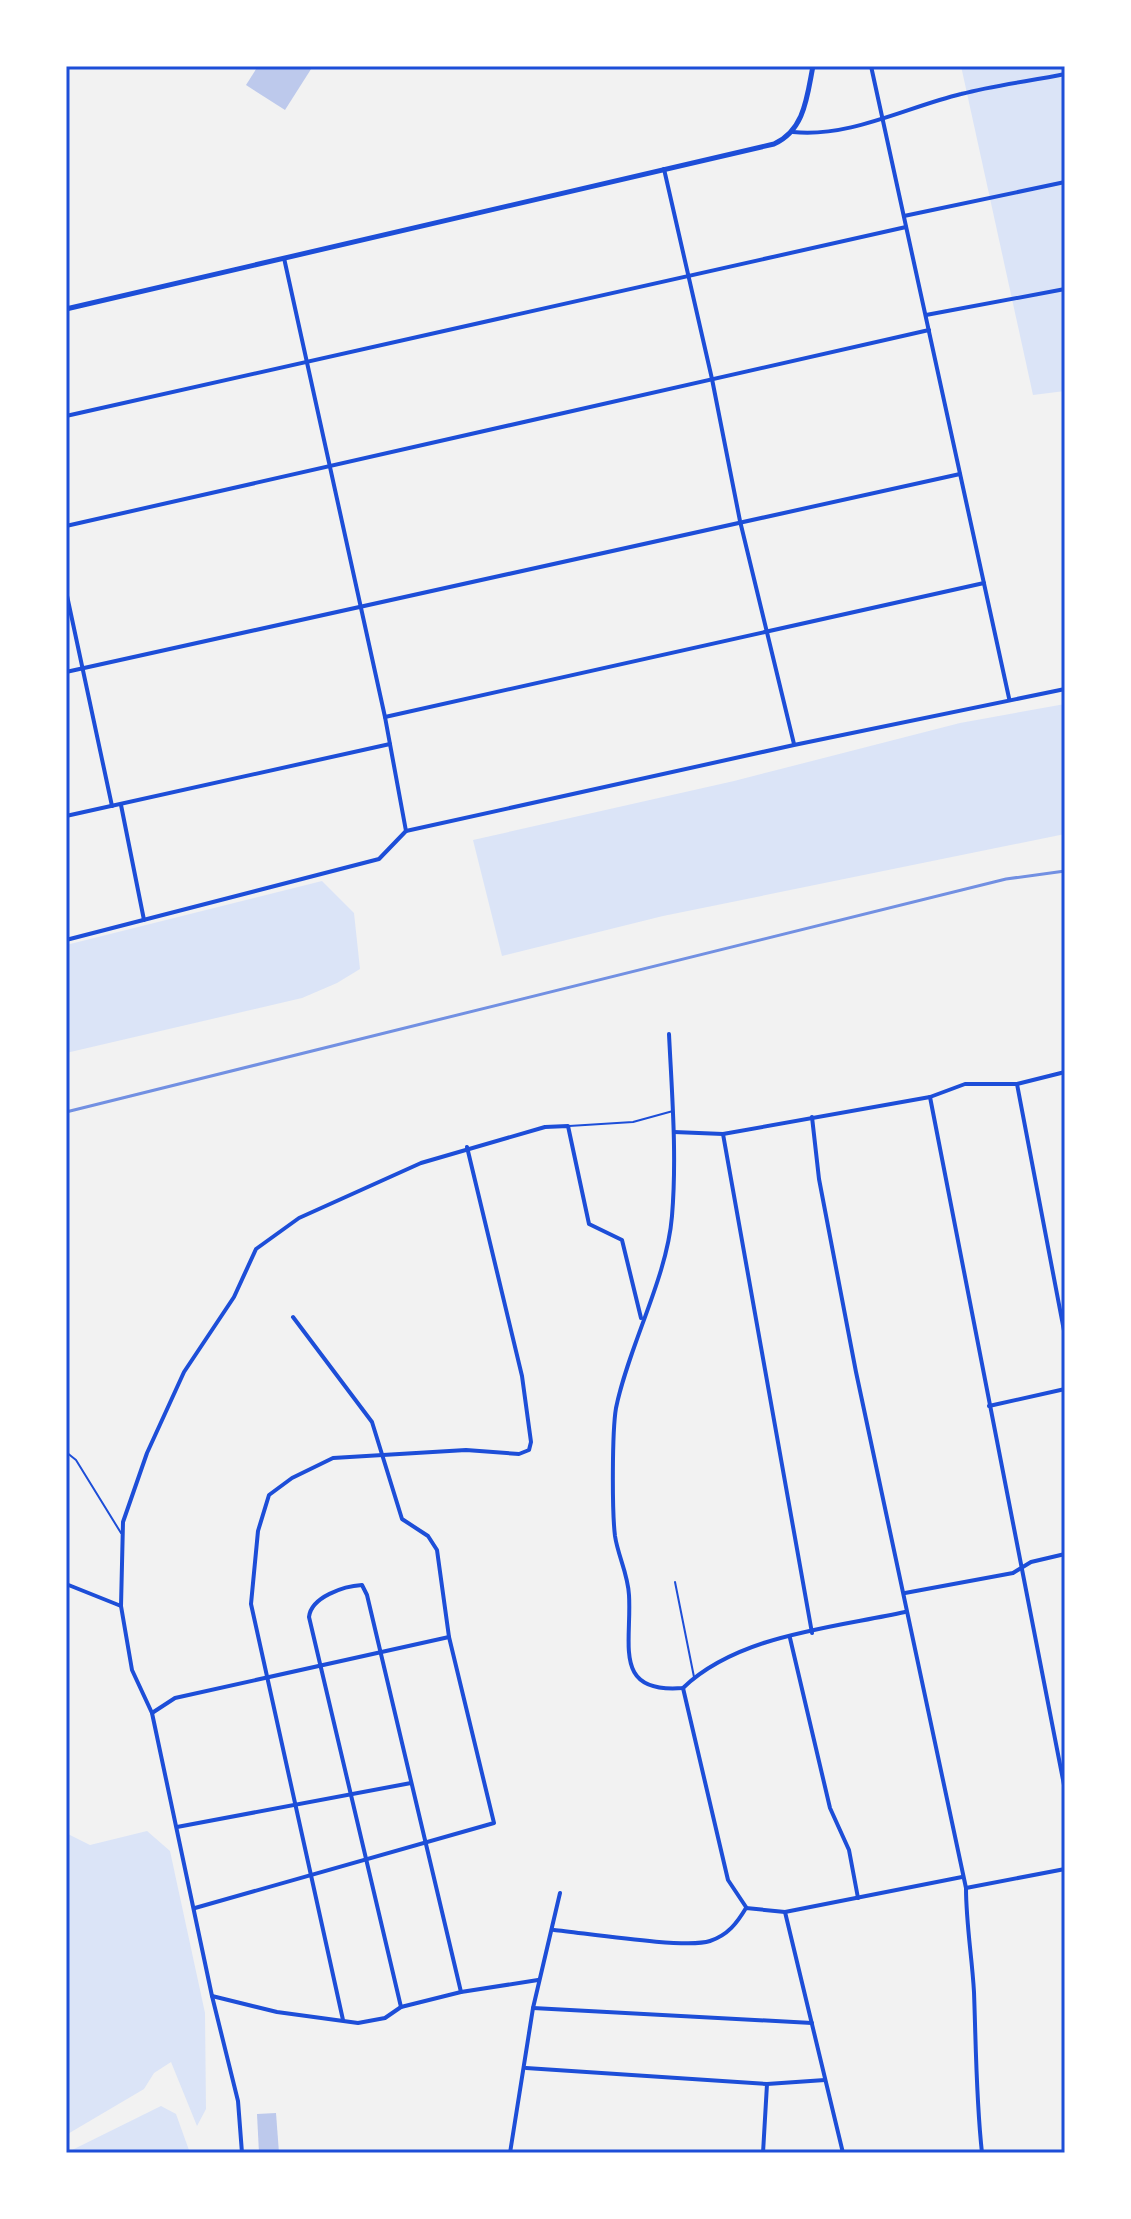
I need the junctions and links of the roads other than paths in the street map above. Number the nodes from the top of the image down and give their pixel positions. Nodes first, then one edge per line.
1 (813, 66) edge
2 (871, 66) edge
3 (1065, 74) edge
4 (882, 117) junction
5 (793, 132) junction
6 (664, 169) junction
7 (1065, 182) edge
8 (904, 216) junction
9 (906, 227) junction
10 (284, 258) junction
11 (690, 277) junction
12 (1065, 289) edge
13 (66, 309) edge
14 (926, 315) junction
15 (929, 330) junction
16 (304, 361) junction
17 (712, 379) junction
18 (66, 416) edge
19 (326, 464) junction
20 (960, 474) junction
21 (740, 521) junction
22 (66, 526) edge
23 (984, 583) junction
24 (66, 591) edge
25 (359, 608) junction
26 (766, 631) junction
27 (84, 668) junction
28 (66, 672) edge
29 (1065, 689) edge
30 (1009, 698) junction
31 (385, 717) junction
32 (390, 744) junction
33 (794, 745) junction
34 (120, 804) junction
35 (112, 806) junction
36 (66, 816) edge
37 (406, 831) junction
38 (144, 920) junction
39 (66, 940) edge
40 (669, 1034) dead end
41 (1065, 1072) edge
42 (1017, 1084) junction
43 (930, 1097) junction
44 (673, 1111) junction
45 (812, 1117) junction
46 (568, 1126) junction
47 (674, 1132) junction
48 (723, 1134) junction
49 (467, 1147) junction
50 (293, 1317) dead end
51 (641, 1318) junction
52 (1065, 1336) edge
53 (1065, 1389) edge
54 (988, 1406) junction
55 (66, 1452) edge
56 (385, 1457) junction
57 (122, 1534) junction
58 (1065, 1554) edge
59 (1022, 1566) junction
60 (675, 1582) dead end
61 (66, 1584) edge
62 (905, 1593) junction
63 (121, 1606) junction
64 (905, 1612) junction
65 (812, 1633) junction
66 (449, 1637) junction
67 (790, 1638) junction
68 (379, 1652) junction
69 (319, 1665) junction
70 (265, 1677) junction
71 (694, 1677) junction
72 (683, 1688) junction
73 (152, 1713) junction
74 (411, 1783) junction
75 (1065, 1790) edge
76 (352, 1795) junction
77 (294, 1807) junction
78 (176, 1827) junction
79 (425, 1842) junction
80 (367, 1859) junction
81 (1065, 1869) edge
82 (310, 1876) junction
83 (962, 1877) junction
84 (966, 1888) junction
85 (560, 1893) dead end
86 (858, 1898) junction
87 (195, 1908) junction
88 (746, 1908) junction
89 (785, 1912) junction
90 (554, 1930) junction
91 (538, 1980) junction
92 (461, 1992) junction
93 (212, 1996) junction
94 (401, 2007) junction
95 (533, 2008) junction
96 (343, 2020) junction
97 (812, 2023) junction
98 (526, 2068) junction
99 (825, 2080) junction
100 (767, 2084) junction
101 (242, 2153) edge
102 (510, 2153) edge
103 (763, 2153) edge
104 (843, 2153) edge
105 (982, 2153) edge

1 - 5 street
2 - 4 street
3 - 4 street
4 - 5 street
4 - 8 street
5 - 6 street
6 - 10 street
6 - 11 street
7 - 8 street
8 - 9 street
9 - 11 street
9 - 14 street
10 - 13 street
10 - 16 street
11 - 16 street
11 - 17 street
12 - 14 street
14 - 15 street
15 - 17 street
15 - 20 street
16 - 18 street
16 - 19 street
17 - 19 street
17 - 21 street
19 - 22 street
19 - 25 street
20 - 21 street
20 - 23 street
21 - 25 street
21 - 26 street
23 - 26 street
23 - 30 street
24 - 27 street
25 - 27 street
25 - 31 street
26 - 31 street
26 - 33 street
27 - 28 street
27 - 35 street
29 - 30 street
30 - 33 street
31 - 32 street
32 - 34 street
32 - 37 street
33 - 37 street
34 - 35 street
34 - 38 street
35 - 36 street
37 - 38 street
38 - 39 street
40 - 44 street
41 - 42 street
42 - 43 street
42 - 52 street
43 - 45 street
43 - 54 street
44 - 46 lane
44 - 47 street
45 - 48 street
45 - 62 street
46 - 49 street
46 - 51 street
47 - 48 street
47 - 51 street
48 - 65 street
49 - 56 street
49 - 57 street
50 - 56 street
51 - 72 street
53 - 54 street
54 - 59 street
55 - 57 lane
56 - 66 street
56 - 70 street
57 - 63 street
58 - 59 street
59 - 62 street
59 - 75 street
60 - 71 lane
61 - 63 street
62 - 64 street
63 - 73 street
64 - 65 street
64 - 83 street
65 - 67 street
66 - 68 street
66 - 79 street
67 - 71 street
67 - 86 street
68 - 69 street
68 - 69 street
68 - 74 street
69 - 70 street
69 - 76 street
70 - 73 street
70 - 77 street
71 - 72 street
72 - 88 street
73 - 78 street
74 - 76 street
74 - 79 street
76 - 77 street
76 - 80 street
77 - 78 street
77 - 82 street
78 - 87 street
79 - 80 street
79 - 92 street
80 - 82 street
80 - 94 street
81 - 84 street
82 - 87 street
82 - 96 street
83 - 84 street
83 - 86 street
84 - 105 street
85 - 90 street
86 - 89 street
87 - 93 street
88 - 89 street
88 - 90 street
89 - 97 street
90 - 91 street
91 - 92 street
91 - 95 street
92 - 94 street
93 - 96 street
93 - 101 street
94 - 96 street
95 - 97 street
95 - 98 street
97 - 99 street
98 - 100 street
98 - 102 street
99 - 100 street
99 - 104 street
100 - 103 street

